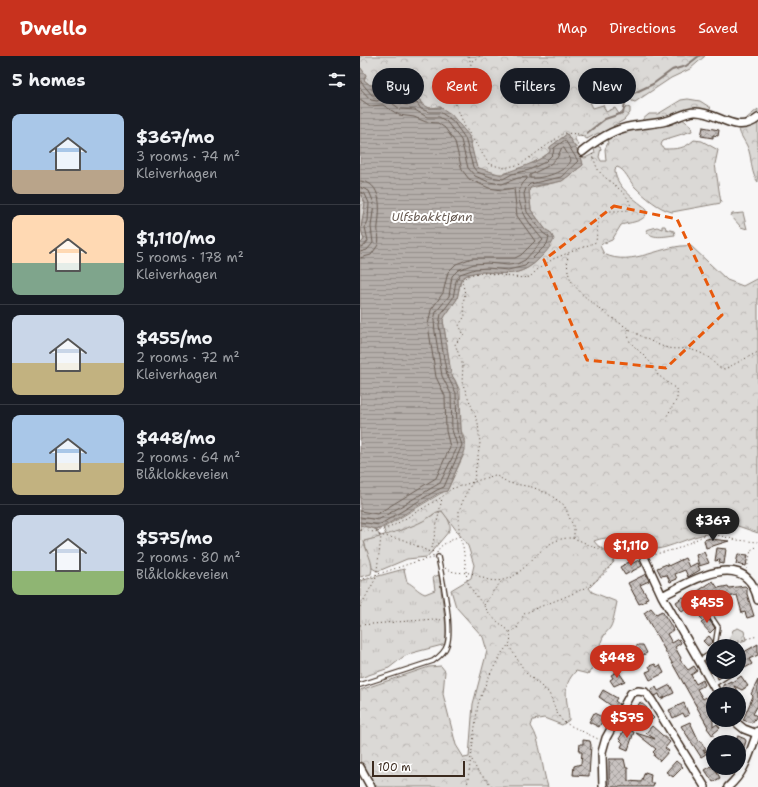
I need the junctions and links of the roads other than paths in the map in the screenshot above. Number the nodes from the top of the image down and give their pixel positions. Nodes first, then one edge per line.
1 (758, 118) edge
2 (587, 148) road end
3 (643, 555) road end
4 (436, 558) road end
5 (662, 596) junction
6 (758, 600) edge
7 (710, 615) dead end
8 (716, 639) edge
9 (706, 656) edge
10 (699, 661) junction
11 (714, 679) edge
12 (722, 679) edge
13 (715, 683) junction
14 (360, 685) edge
15 (716, 687) edge
16 (742, 727) edge
17 (757, 733) edge
18 (360, 767) edge
19 (371, 787) edge
20 (603, 787) edge
21 (705, 787) edge
22 (728, 787) edge

1 - 2 street
3 - 5 street
4 - 14 lane
5 - 6 street
5 - 10 street
7 - 8 lane
9 - 10 lane
10 - 13 street
11 - 13 lane
12 - 13 lane
13 - 15 street
16 - 17 street
17 - 22 street
18 - 19 street
20 - 21 street

